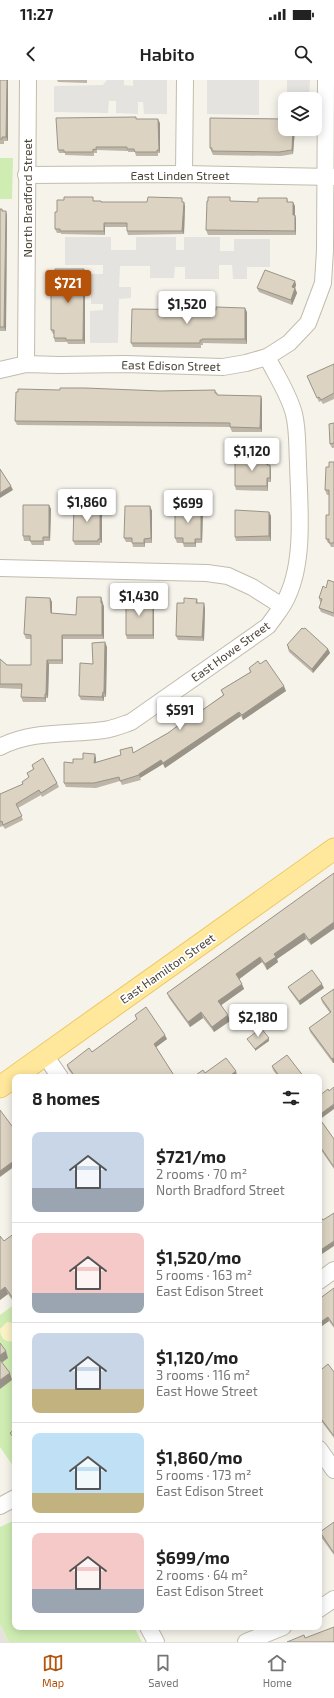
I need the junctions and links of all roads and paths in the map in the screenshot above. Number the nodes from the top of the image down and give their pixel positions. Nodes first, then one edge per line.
1 (28, 80) edge
2 (186, 80) edge
3 (326, 80) edge
4 (184, 174) junction
5 (26, 175) junction
6 (329, 177) edge
7 (267, 357) junction
8 (26, 364) junction
9 (0, 370) edge
10 (0, 568) edge
11 (282, 606) junction
12 (0, 747) edge
13 (334, 849) edge
14 (44, 1054) junction
15 (15, 1074) edge
16 (58, 1074) edge
17 (12, 1076) edge
18 (1, 1084) edge
19 (334, 1270) edge
20 (322, 1279) edge
21 (322, 1453) edge
22 (334, 1470) edge
23 (12, 1500) edge
24 (0, 1506) edge
25 (334, 1599) edge
26 (322, 1607) edge
27 (150, 1630) edge
28 (276, 1630) edge
29 (156, 1642) edge
30 (246, 1642) edge

1 - 5 street, North Bradford Street
2 - 4 street
3 - 6 street, East Edison Street
4 - 5 street, East Linden Street
4 - 6 street, East Linden Street
5 - 8 street, North Bradford Street
6 - 7 street, East Edison Street
7 - 8 street, East Edison Street
7 - 11 street, East Howe Street
8 - 9 street, East Edison Street
10 - 11 street
11 - 12 street, East Howe Street
13 - 14 main road, East Hamilton Street
14 - 15 main road, East Hamilton Street
14 - 16 street
17 - 18 main road, East Hamilton Street
19 - 20 street
21 - 22 street
23 - 24 street
25 - 26 street
27 - 29 street
28 - 30 street

